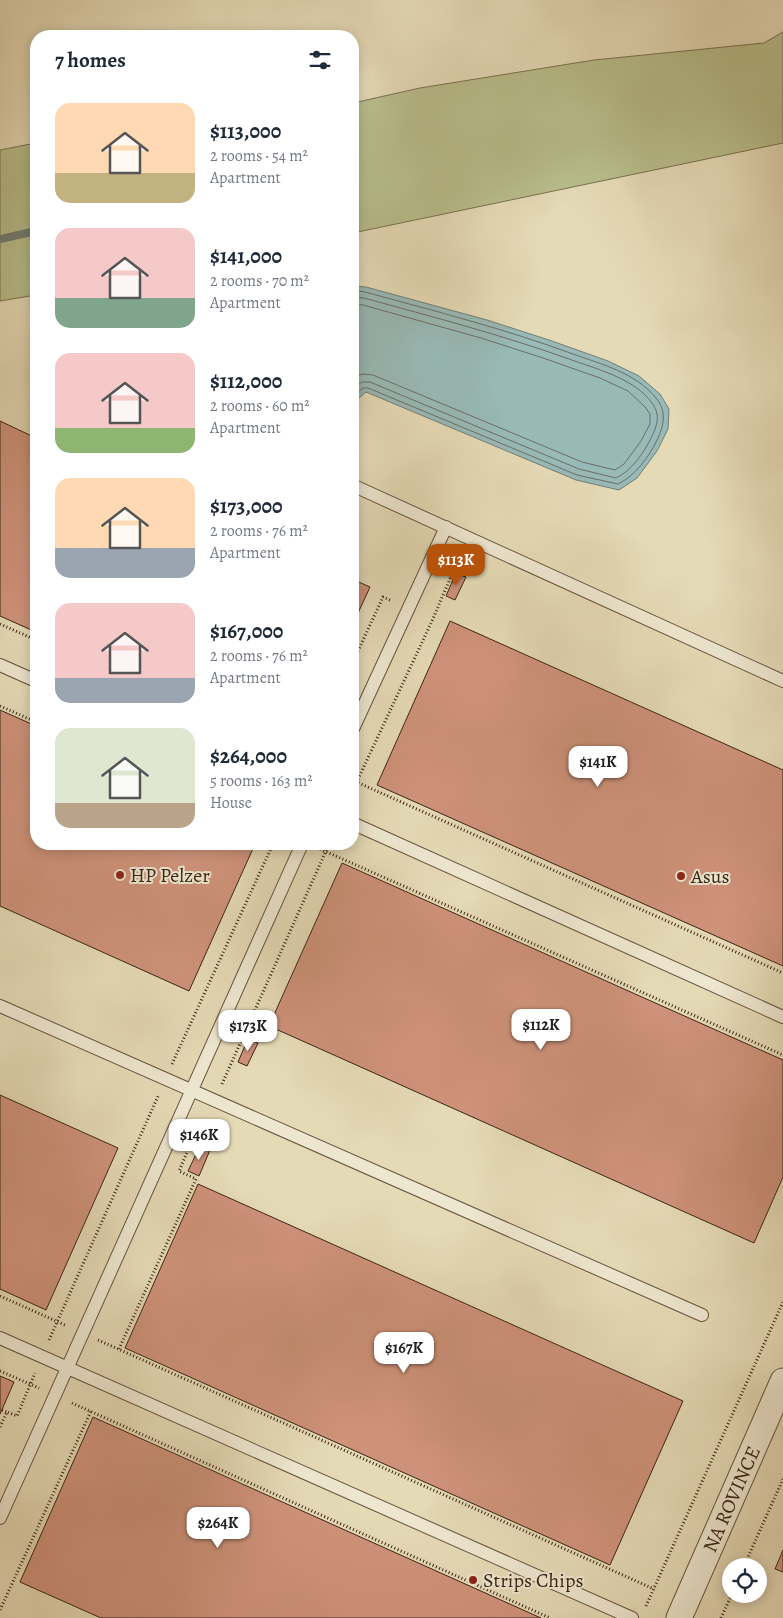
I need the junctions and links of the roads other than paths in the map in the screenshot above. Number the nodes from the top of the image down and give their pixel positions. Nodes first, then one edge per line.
1 (359, 488) edge
2 (446, 527) junction
3 (0, 665) edge
4 (30, 678) edge
5 (783, 681) edge
6 (359, 716) edge
7 (359, 826) edge
8 (299, 850) edge
9 (0, 1006) edge
10 (783, 1017) edge
11 (191, 1091) junction
12 (702, 1315) dead end
13 (0, 1338) edge
14 (66, 1369) junction
15 (783, 1381) edge
16 (0, 1518) edge
17 (632, 1618) edge
18 (679, 1618) edge

1 - 2 lane
2 - 5 lane
2 - 6 lane
3 - 4 lane
7 - 10 lane
8 - 11 lane
9 - 11 lane
11 - 12 lane
11 - 14 lane
13 - 14 lane
14 - 16 lane
14 - 17 lane
15 - 18 street, NA ROVINCE

